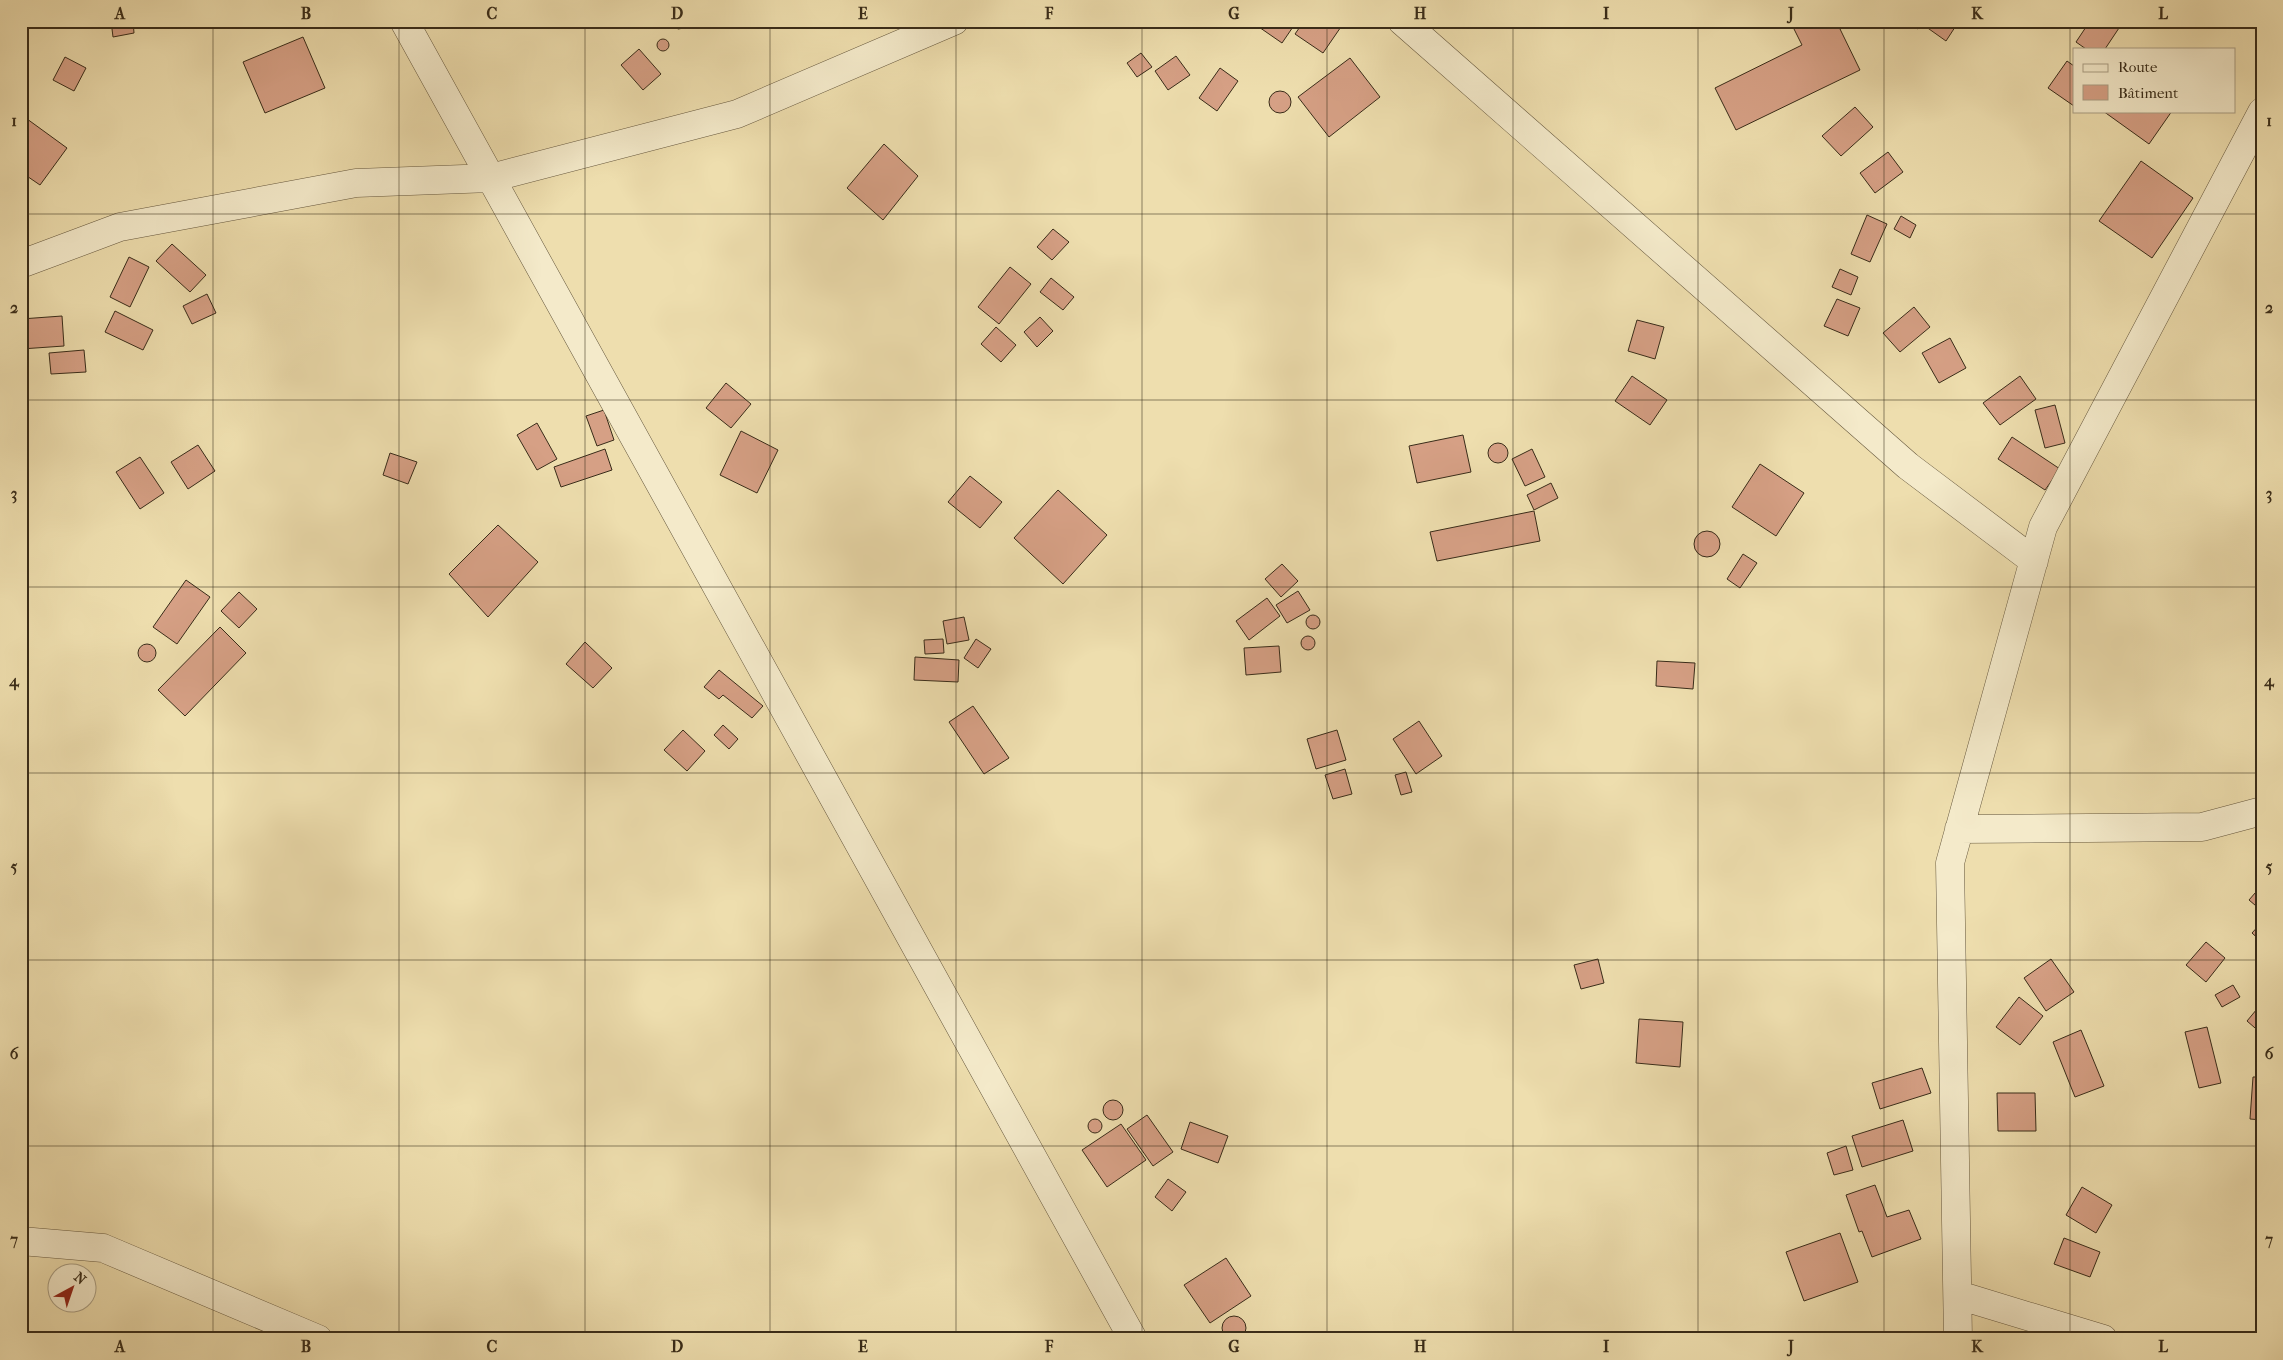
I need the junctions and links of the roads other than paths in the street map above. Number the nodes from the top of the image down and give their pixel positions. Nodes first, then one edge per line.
1 (404, 21) edge
2 (954, 21) edge
3 (1402, 21) edge
4 (2262, 112) edge
5 (491, 178) junction
6 (21, 264) edge
7 (2034, 561) junction
8 (2262, 811) edge
9 (1959, 828) junction
10 (21, 1241) edge
11 (1958, 1295) junction
12 (318, 1339) edge
13 (1133, 1339) edge
14 (1958, 1339) edge
15 (2103, 1339) edge

1 - 5 street
2 - 5 street
3 - 7 street
4 - 7 street
5 - 6 street
5 - 13 street
7 - 9 street
8 - 9 street
9 - 11 street
10 - 12 street
11 - 14 street
11 - 15 street

